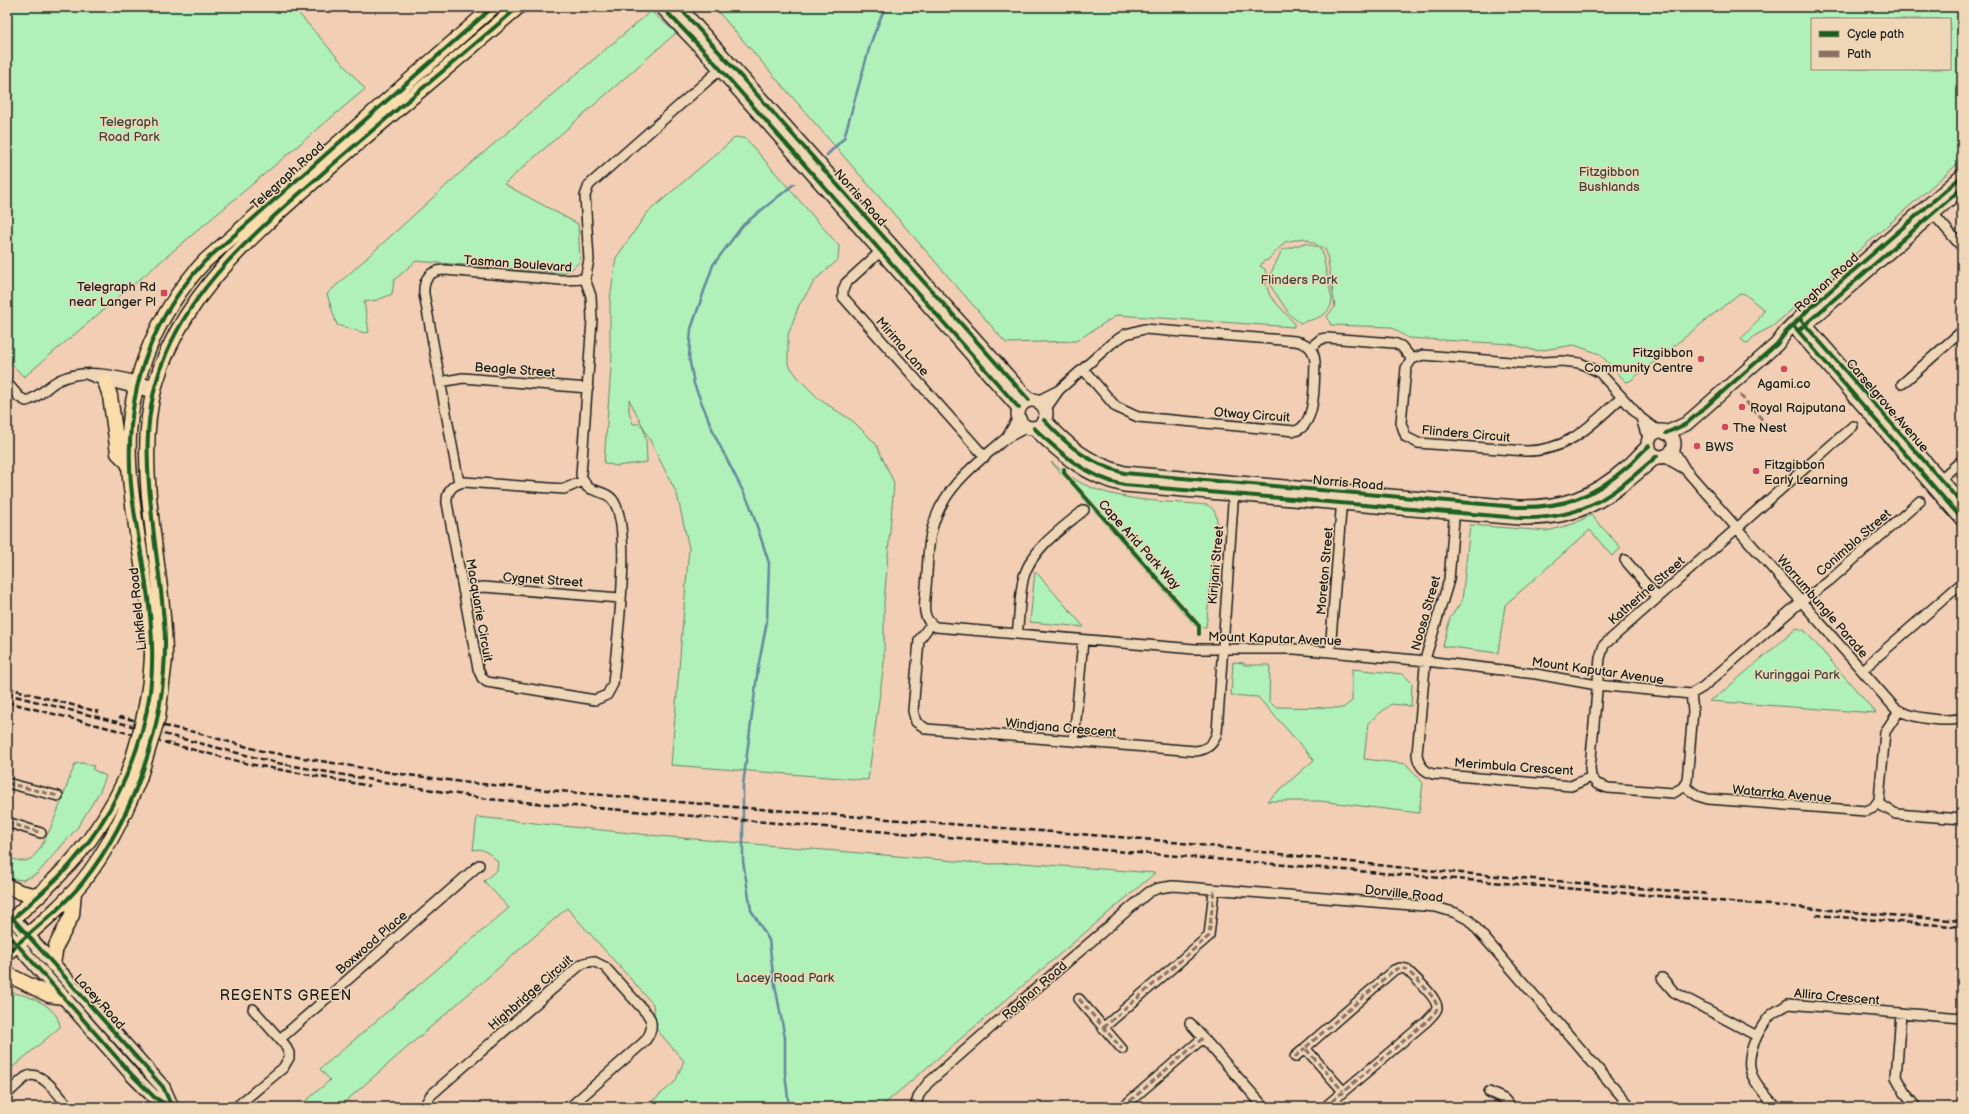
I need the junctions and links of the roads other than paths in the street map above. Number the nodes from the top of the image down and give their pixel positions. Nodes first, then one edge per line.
1 (493, 7) edge
2 (518, 7) edge
3 (662, 7) edge
4 (679, 7) edge
5 (724, 66) junction
6 (1962, 176) edge
7 (1962, 188) edge
8 (1930, 210) junction
9 (1962, 247) edge
10 (881, 251) junction
11 (585, 280) junction
12 (1799, 325) junction
13 (1962, 331) edge
14 (1311, 348) junction
15 (1412, 359) junction
16 (1083, 368) junction
17 (86, 374) junction
18 (105, 381) junction
19 (440, 382) junction
20 (7, 383) edge
21 (1902, 384) dead end
22 (137, 385) junction
23 (588, 388) junction
24 (154, 390) junction
25 (1622, 397) junction
26 (1032, 414) junction
27 (1853, 426) dead end
28 (1662, 444) junction
29 (985, 457) junction
30 (1962, 460) edge
31 (129, 464) junction
32 (583, 481) junction
33 (1937, 482) junction
34 (459, 483) junction
35 (1234, 489) junction
36 (1342, 498) junction
37 (1920, 501) dead end
38 (1962, 504) edge
39 (1455, 507) junction
40 (1084, 510) dead end
41 (1962, 519) edge
42 (1737, 528) junction
43 (1625, 560) dead end
44 (1962, 583) edge
45 (463, 590) junction
46 (1657, 597) junction
47 (620, 598) junction
48 (1801, 601) junction
49 (931, 624) junction
50 (1018, 634) junction
51 (1083, 640) junction
52 (1221, 650) junction
53 (1330, 652) junction
54 (158, 658) junction
55 (1426, 661) junction
56 (1862, 670) junction
57 (1597, 685) junction
58 (1691, 694) junction
59 (1898, 711) junction
60 (1962, 718) edge
61 (1074, 742) junction
62 (133, 777) junction
63 (1591, 777) junction
64 (7, 784) edge
65 (1684, 786) junction
66 (58, 796) dead end
67 (1878, 803) junction
68 (1962, 819) edge
69 (7, 822) edge
70 (41, 833) dead end
71 (479, 865) dead end
72 (7, 886) edge
73 (1159, 888) joint
74 (1214, 890) junction
75 (74, 892) junction
76 (39, 896) junction
77 (9, 918) edge
78 (7, 933) edge
79 (27, 935) junction
80 (12, 949) edge
81 (53, 964) junction
82 (7, 974) edge
83 (1662, 978) dead end
84 (63, 997) junction
85 (1078, 999) dead end
86 (253, 1009) dead end
87 (1901, 1014) junction
88 (1962, 1018) edge
89 (1190, 1023) dead end
90 (1103, 1028) junction
91 (1757, 1036) junction
92 (1203, 1038) junction
93 (280, 1039) junction
94 (1305, 1048) junction
95 (1122, 1049) dead end
96 (1295, 1057) dead end
97 (1344, 1091) junction
98 (1488, 1092) dead end
99 (7, 1094) edge
100 (916, 1103) edge
101 (69, 1107) edge
102 (171, 1107) edge
103 (236, 1107) edge
104 (424, 1107) edge
105 (570, 1107) edge
106 (1123, 1107) edge
107 (1264, 1107) edge
108 (1325, 1107) edge
109 (1511, 1107) edge
110 (1631, 1107) edge
111 (1776, 1107) edge
112 (1917, 1107) edge

1 - 22 main road, Telegraph Road
2 - 24 main road, Telegraph Road
3 - 5 main road, Norris Road
4 - 5 main road, Norris Road
5 - 10 main road, Norris Road
5 - 11 street, Tasman Boulevard
5 - 26 main road, Norris Road
6 - 8 main road, Roghan Road
7 - 8 main road, Roghan Road
8 - 9 street
8 - 12 main road, Roghan Road
10 - 26 main road, Norris Road
10 - 29 street, Mirima Lane
11 - 19 street, Tasman Boulevard
11 - 23 street
12 - 28 main road, Roghan Road
12 - 33 main road, Carselgrove Avenue
13 - 21 street
14 - 15 street
14 - 16 street
14 - 16 street, Otway Circuit
15 - 25 street
15 - 25 street, Flinders Circuit
16 - 26 street
17 - 18 street
17 - 20 street
17 - 22 street
18 - 22 street
18 - 31 main road
19 - 23 street, Beagle Street
19 - 34 street, Tasman Boulevard
22 - 24 street
22 - 31 main road, Linkfield Road
23 - 32 street
24 - 54 main road, Linkfield Road
25 - 28 street
26 - 29 street
26 - 35 main road, Norris Road
27 - 42 street, Katherine Street
28 - 39 main road, Norris Road
28 - 42 street, Warrumbungle Parade
29 - 49 street
30 - 33 street
31 - 54 main road, Linkfield Road
32 - 34 street
32 - 47 street, Macquarie Circuit
33 - 38 main road, Carselgrove Avenue
33 - 41 main road, Carselgrove Avenue
34 - 45 street, Macquarie Circuit
35 - 36 main road, Norris Road
35 - 52 street, Kirijani Street
36 - 39 main road, Norris Road
36 - 53 street, Moreton Street
37 - 48 street, Conimbla Street
39 - 55 street, Noosa Street
40 - 50 street
42 - 46 street, Katherine Street
42 - 48 street, Warrumbungle Parade
43 - 46 street
44 - 56 street
45 - 47 street, Cygnet Street
45 - 47 street, Macquarie Circuit
46 - 57 street, Katherine Street
48 - 56 street, Warrumbungle Parade
48 - 58 street
49 - 50 street, Mount Kaputar Avenue
49 - 61 street, Windjana Crescent
50 - 51 street, Mount Kaputar Avenue
51 - 52 street, Mount Kaputar Avenue
51 - 61 street
52 - 53 street, Mount Kaputar Avenue
52 - 61 street, Windjana Crescent
53 - 55 street, Mount Kaputar Avenue
54 - 62 main road, Linkfield Road, bridge
55 - 57 street, Mount Kaputar Avenue
55 - 63 street, Merimbula Crescent
56 - 59 street, Warrumbungle Parade
57 - 58 street, Mount Kaputar Avenue
57 - 63 street, Katherine Street
58 - 65 street
59 - 60 street
59 - 67 street
62 - 75 main road, Linkfield Road
62 - 76 main road, Linkfield Road
63 - 65 street, Merimbula Crescent
64 - 66 street
65 - 67 street, Watarrka Avenue
67 - 68 street
69 - 70 street
71 - 93 street, Boxwood Place
72 - 76 main road
73 - 74 street, Dorville Road
73 - 100 street, Roghan Road
74 - 90 street
74 - 110 street, Dorville Road
75 - 79 main road, Linkfield Road
75 - 81 main road
76 - 77 main road, Linkfield Road
77 - 79 main road, Lacey Road
78 - 80 main road, Lacey Road
79 - 80 main road, Linkfield Road
79 - 81 main road, Lacey Road
80 - 84 main road, Lacey Road
81 - 102 main road, Lacey Road
82 - 84 main road
83 - 91 street
84 - 102 main road, Lacey Road
85 - 90 street
86 - 93 street
87 - 88 street, Allira Crescent
87 - 91 street, Allira Crescent
87 - 112 street
89 - 92 street
90 - 95 street
91 - 111 street, Allira Crescent
92 - 106 street
92 - 107 street
93 - 103 street
94 - 96 street
94 - 97 street
94 - 97 street
97 - 108 street
98 - 109 street
99 - 101 street
104 - 105 street, Highbridge Circuit

